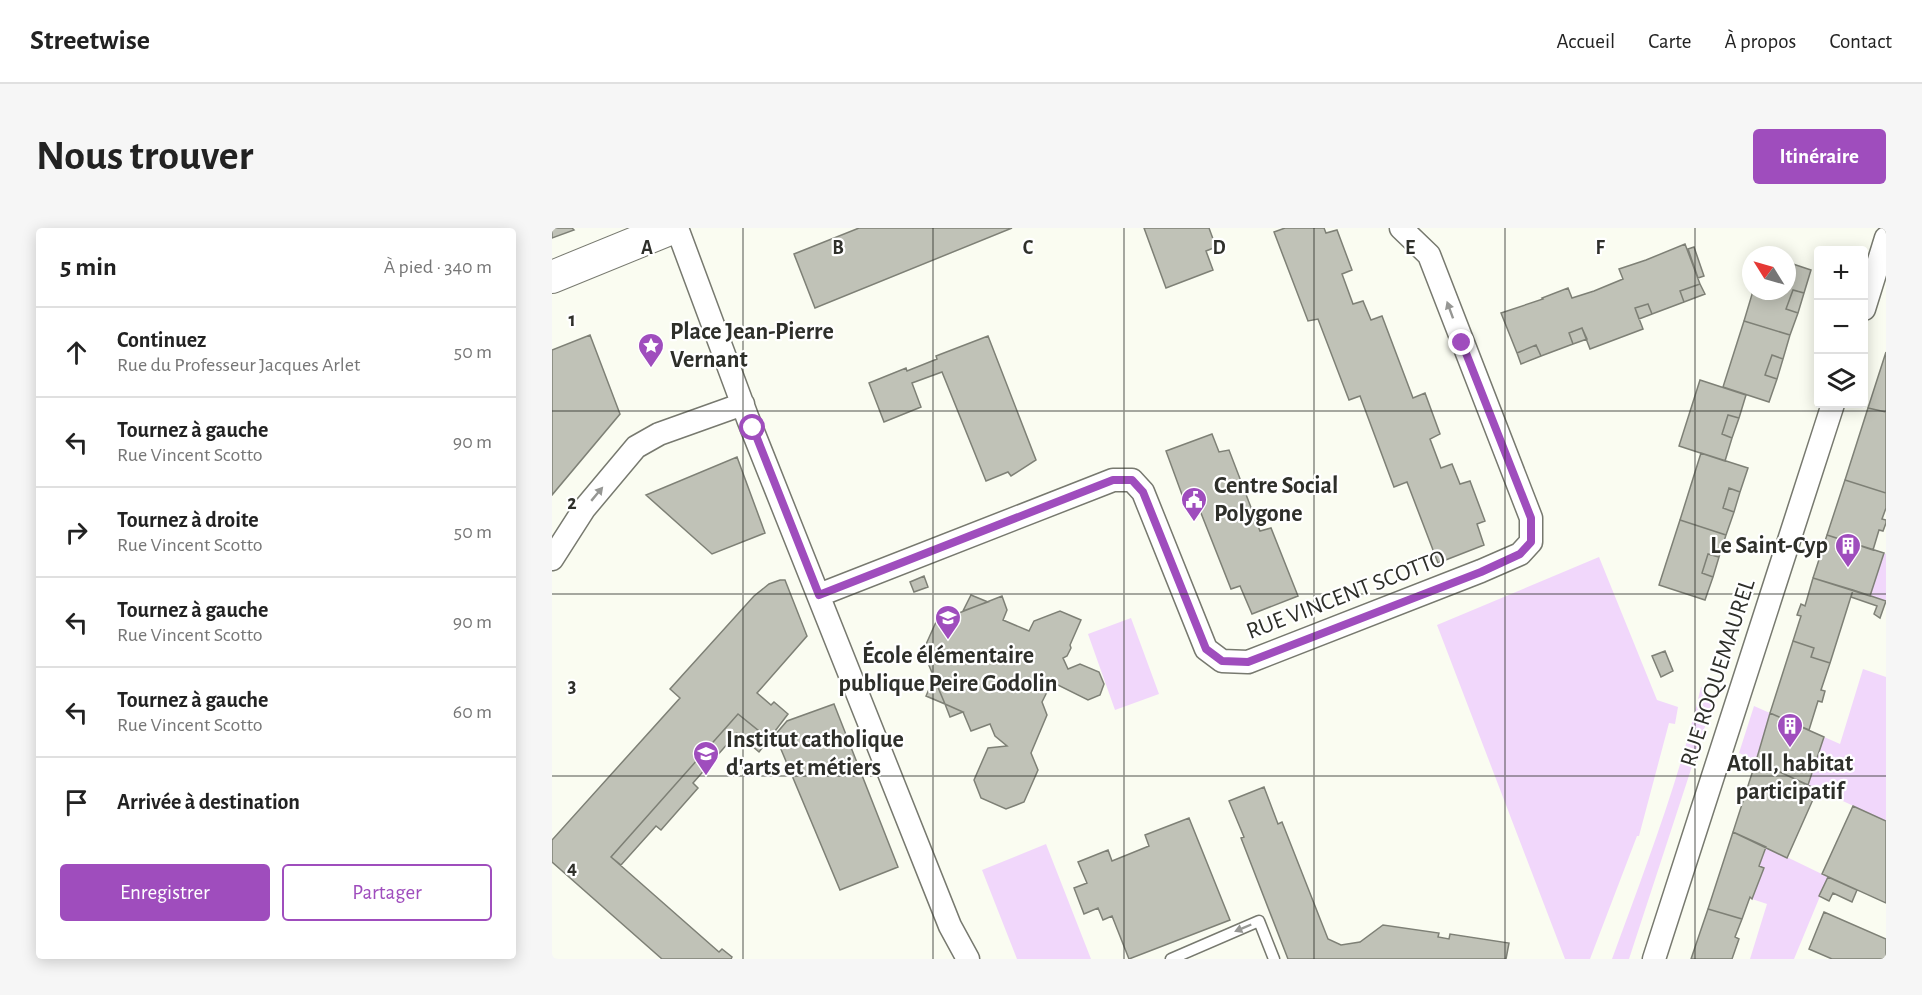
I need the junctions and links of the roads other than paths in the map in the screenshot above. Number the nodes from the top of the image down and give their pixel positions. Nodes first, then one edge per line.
1 (672, 228) edge
2 (678, 228) edge
3 (1401, 228) edge
4 (1886, 238) edge
5 (552, 277) edge
6 (1866, 300) edge
7 (743, 404) junction
8 (1832, 408) edge
9 (552, 559) edge
10 (819, 595) junction
11 (968, 959) edge
12 (1171, 959) edge
13 (1274, 959) edge
14 (1654, 959) edge

1 - 5 main road
2 - 7 street
10 -> 3 street, RUE VINCENT SCOTTO
4 - 6 street
9 -> 7 street
7 - 10 street
8 - 14 street, RUE ROQUEMAUREL
10 - 11 street
13 -> 12 lane

